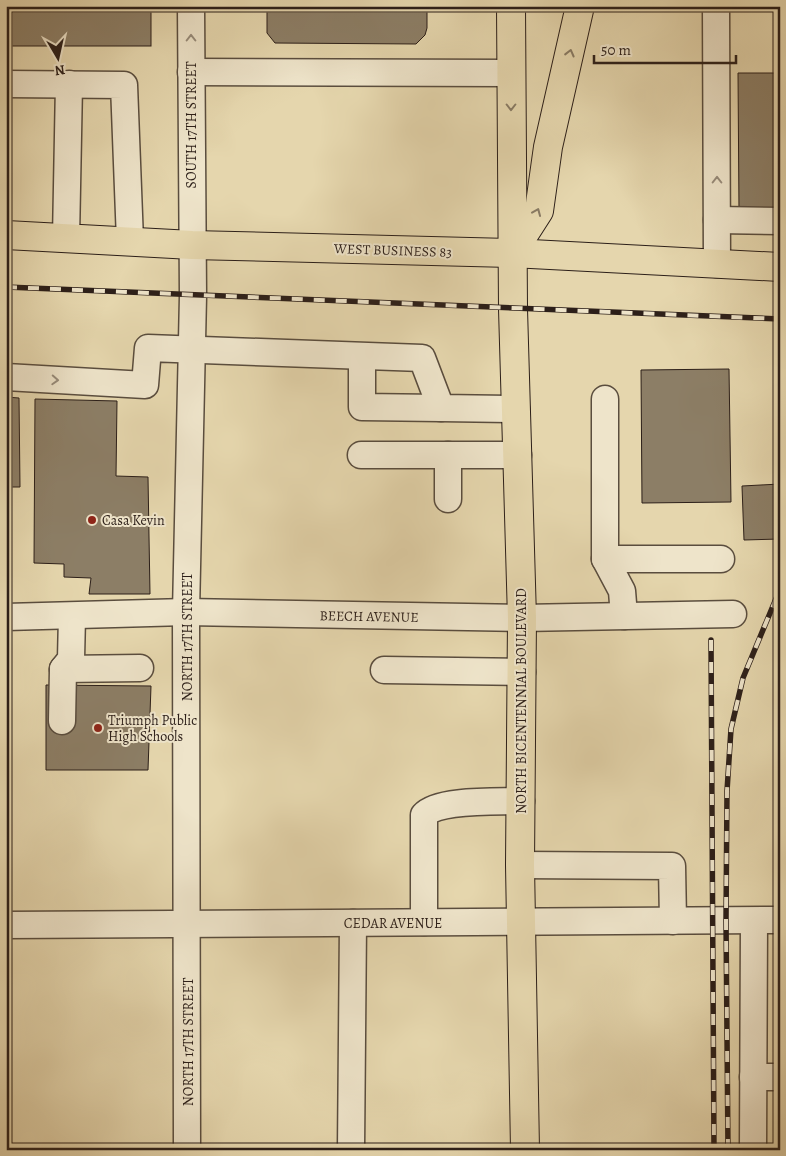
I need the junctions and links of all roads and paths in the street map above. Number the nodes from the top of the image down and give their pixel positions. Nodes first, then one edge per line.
1 (191, 6) edge
2 (511, 6) edge
3 (580, 6) edge
4 (716, 6) edge
5 (191, 72) junction
6 (511, 73) junction
7 (6, 84) edge
8 (69, 84) junction
9 (717, 220) junction
10 (780, 221) edge
11 (6, 235) edge
12 (66, 238) junction
13 (130, 241) junction
14 (192, 245) junction
15 (512, 253) junction
16 (717, 264) junction
17 (780, 268) edge
18 (191, 351) junction
19 (362, 357) junction
20 (6, 377) edge
21 (605, 399) dead end
22 (442, 408) junction
23 (516, 409) junction
24 (361, 455) dead end
25 (448, 455) junction
26 (518, 456) junction
27 (448, 499) dead end
28 (605, 559) junction
29 (721, 559) dead end
30 (186, 612) junction
31 (733, 614) dead end
32 (72, 616) junction
33 (624, 616) junction
34 (6, 617) edge
35 (522, 618) junction
36 (140, 668) dead end
37 (63, 670) junction
38 (384, 670) dead end
39 (522, 672) junction
40 (62, 721) dead end
41 (521, 801) junction
42 (520, 865) junction
43 (754, 920) junction
44 (780, 920) edge
45 (673, 921) junction
46 (424, 922) junction
47 (520, 922) junction
48 (353, 923) junction
49 (188, 924) junction
50 (6, 925) edge
51 (753, 1077) junction
52 (780, 1077) edge
53 (187, 1150) edge
54 (351, 1150) edge
55 (525, 1150) edge
56 (753, 1150) edge

5 -> 1 street, SOUTH 17TH STREET
2 - 6 main road, NORTH BICENTENNIAL BOULEVARD
15 -> 3 main road
9 -> 4 street
5 - 6 street
5 - 14 street, SOUTH 17TH STREET
6 -> 15 main road, NORTH BICENTENNIAL BOULEVARD
7 - 8 street
8 - 12 street
8 - 13 street
9 - 10 street
9 - 16 street
11 - 12 main road, WEST BUSINESS 83
12 - 13 main road, WEST BUSINESS 83
13 - 14 main road, WEST BUSINESS 83
14 - 15 main road, WEST BUSINESS 83
14 - 18 street, NORTH 17TH STREET
15 - 16 main road, WEST BUSINESS 83
15 - 23 main road, NORTH BICENTENNIAL BOULEVARD
16 - 17 main road, WEST BUSINESS 83
18 - 19 street
20 -> 18 street
18 - 30 street, NORTH 17TH STREET
19 - 22 street
19 - 22 street
21 - 28 street
22 - 23 street
23 - 26 main road, NORTH BICENTENNIAL BOULEVARD
24 - 25 street
25 - 26 street
25 - 27 street
26 - 35 main road, NORTH BICENTENNIAL BOULEVARD
28 - 29 street
28 - 33 street
30 - 32 street, BEECH AVENUE
30 - 35 street, BEECH AVENUE
30 - 49 street, NORTH 17TH STREET
31 - 33 street, BEECH AVENUE
32 - 34 street, BEECH AVENUE
32 - 37 street
33 - 35 street, BEECH AVENUE
35 - 39 main road, NORTH BICENTENNIAL BOULEVARD
36 - 37 street
37 - 40 street
38 - 39 street
39 - 41 main road, NORTH BICENTENNIAL BOULEVARD
41 - 42 main road, NORTH BICENTENNIAL BOULEVARD
41 - 46 street
42 - 45 street
42 - 47 main road, NORTH BICENTENNIAL BOULEVARD
43 - 44 street, CEDAR AVENUE
43 - 45 street, CEDAR AVENUE
43 - 51 street
45 - 47 street, CEDAR AVENUE
46 - 47 street, CEDAR AVENUE
46 - 48 street, CEDAR AVENUE
47 - 55 main road, NORTH BICENTENNIAL BOULEVARD
48 - 49 street, CEDAR AVENUE
48 - 54 street
49 - 50 street, CEDAR AVENUE
49 - 53 street, NORTH 17TH STREET
51 - 52 street
51 - 56 street

